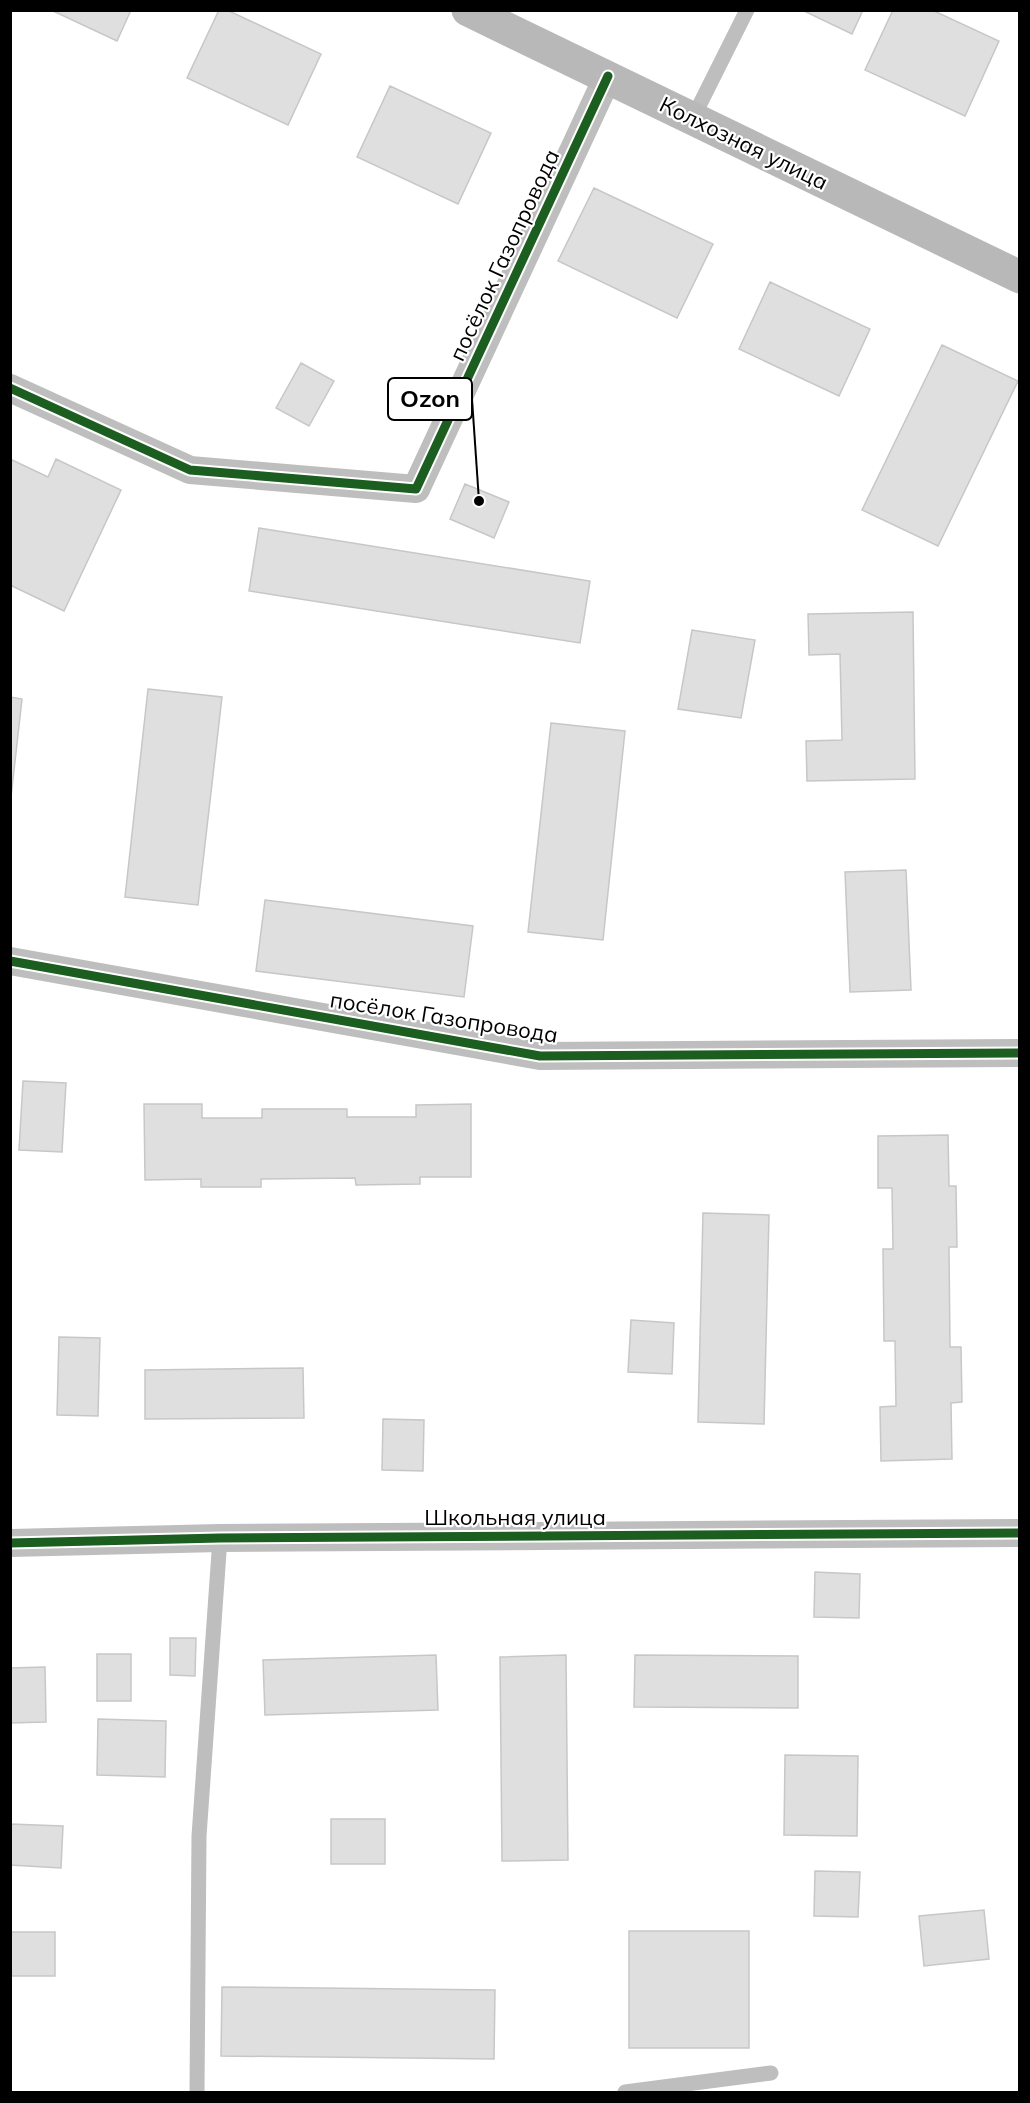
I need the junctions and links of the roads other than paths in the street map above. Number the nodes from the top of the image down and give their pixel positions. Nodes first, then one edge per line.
1 (468, 10) edge
2 (747, 10) edge
3 (608, 76) junction
4 (693, 118) junction
5 (1020, 277) edge
6 (10, 388) edge
7 (10, 961) edge
8 (1020, 1053) edge
9 (1020, 1533) edge
10 (220, 1538) junction
11 (10, 1543) edge
12 (771, 2073) dead end
13 (197, 2092) edge
14 (625, 2092) edge

1 - 3 main road, Колхозная улица
2 - 4 lane
3 - 4 main road, Колхозная улица
3 - 6 street, посёлок Газопровода
4 - 5 main road, Колхозная улица
7 - 8 street, посёлок Газопровода
9 - 10 street, Школьная улица
10 - 11 street, Школьная улица
10 - 13 lane
12 - 14 lane

